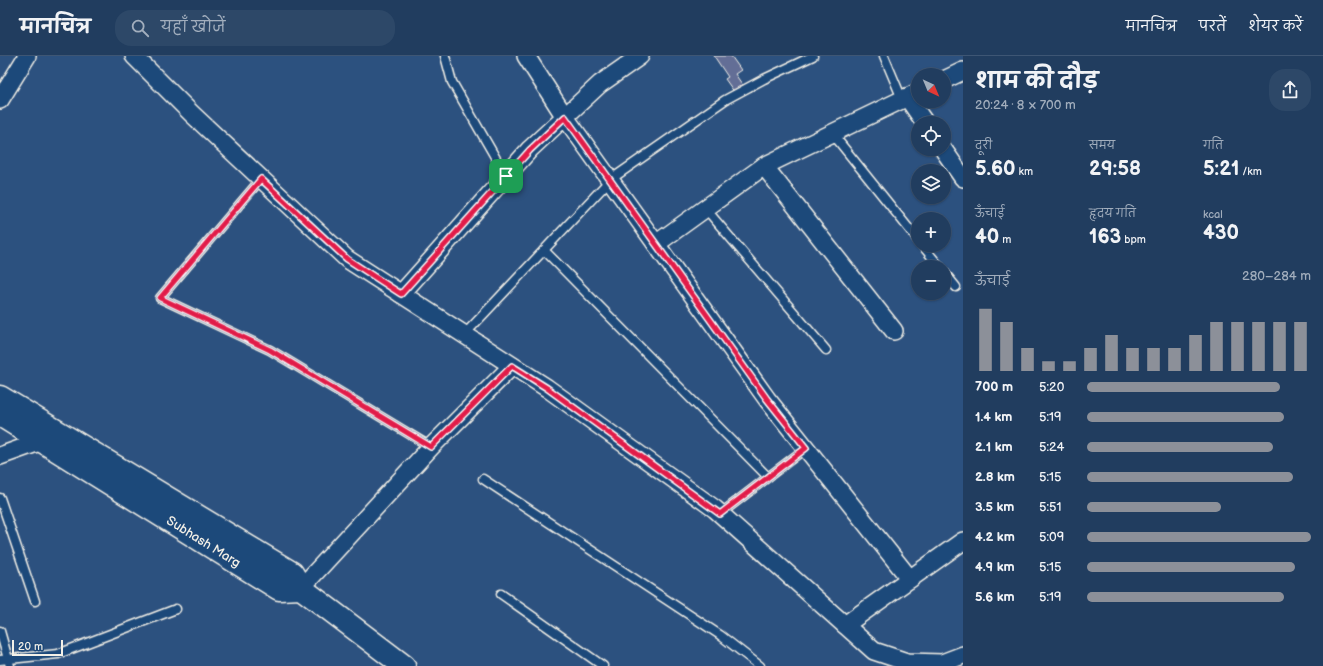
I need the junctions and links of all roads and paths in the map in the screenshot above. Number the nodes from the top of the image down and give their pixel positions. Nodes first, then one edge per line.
1 (27, 56) edge
2 (134, 56) edge
3 (445, 56) edge
4 (526, 56) edge
5 (640, 56) edge
6 (813, 56) edge
7 (884, 56) edge
8 (963, 71) edge
9 (951, 77) edge
10 (909, 96) edge
11 (0, 100) edge
12 (921, 116) edge
13 (565, 117) junction
14 (832, 133) junction
15 (948, 156) edge
16 (764, 166) junction
17 (506, 176) junction
18 (963, 178) edge
19 (261, 179) junction
20 (610, 180) junction
21 (705, 208) junction
22 (911, 231) edge
23 (656, 244) junction
24 (544, 250) junction
25 (928, 252) edge
26 (934, 260) edge
27 (951, 281) edge
28 (956, 287) dead end
29 (401, 294) junction
30 (894, 331) dead end
31 (464, 335) junction
32 (826, 350) dead end
33 (512, 366) junction
34 (0, 398) edge
35 (0, 415) edge
36 (47, 435) junction
37 (431, 447) junction
38 (806, 448) junction
39 (0, 456) edge
40 (768, 477) junction
41 (483, 478) dead end
42 (0, 498) edge
43 (720, 514) junction
44 (963, 541) edge
45 (910, 579) junction
46 (301, 588) junction
47 (501, 594) dead end
48 (35, 602) dead end
49 (176, 608) dead end
50 (845, 625) junction
51 (0, 631) edge
52 (963, 655) edge
53 (6, 662) edge
54 (893, 662) edge
55 (404, 666) edge
56 (603, 666) edge
57 (760, 666) edge

1 - 11 street
2 - 19 street
3 - 17 lane
4 - 13 street
5 - 13 street
6 - 20 lane
7 - 10 lane
8 - 9 street
10 - 12 street
10 - 14 street
13 - 17 street
13 - 20 street
14 - 16 street
14 - 22 lane
15 - 18 street
16 - 21 street
16 - 30 street
17 - 29 street
19 - 29 street
19 - 37 lane
20 - 23 street
20 - 24 lane
21 - 23 street
21 - 32 lane
23 - 38 street
24 - 31 lane
24 - 40 lane
25 - 26 lane
27 - 28 lane
29 - 31 street
31 - 33 street
33 - 37 street
33 - 43 street
34 - 36 main road
35 - 36 main road
36 - 39 street
36 - 46 main road
37 - 46 street
38 - 40 lane
38 - 45 street
40 - 43 lane
41 - 57 lane
42 - 48 lane
43 - 50 street
44 - 45 street
45 - 50 street
46 - 55 main road
47 - 56 lane
49 - 53 lane
50 - 54 street
51 - 53 lane
52 - 54 street

